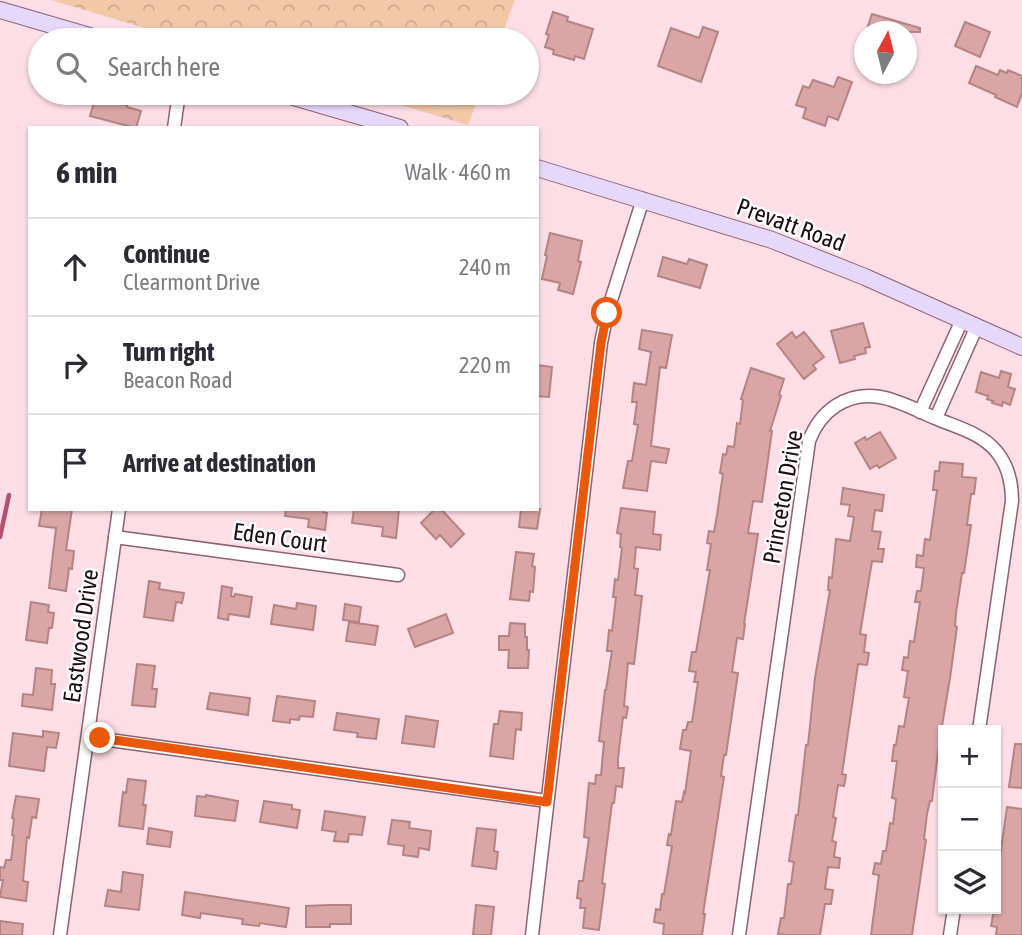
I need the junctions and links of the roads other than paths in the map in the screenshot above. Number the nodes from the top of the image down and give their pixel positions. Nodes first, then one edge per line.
1 (0, 9) edge
2 (63, 28) edge
3 (177, 105) edge
4 (321, 105) edge
5 (174, 126) edge
6 (393, 126) edge
7 (539, 169) edge
8 (643, 199) junction
9 (969, 323) junction
10 (1022, 347) edge
11 (920, 412) junction
12 (936, 418) junction
13 (119, 511) edge
14 (116, 537) junction
15 (398, 575) dead end
16 (980, 725) edge
17 (88, 737) junction
18 (547, 802) junction
19 (953, 914) edge
20 (60, 935) edge
21 (532, 935) edge
22 (739, 935) edge
23 (950, 935) edge

1 - 2 street
3 - 5 street
4 - 6 street
7 - 8 street, Prevatt Road
8 - 9 street, Prevatt Road
8 - 18 street
9 - 10 street, Prevatt Road
9 - 11 street
9 - 12 street
11 - 12 street, Princeton Drive
11 - 22 street, Princeton Drive
12 - 16 street, Princeton Drive
13 - 14 street, Eastwood Drive
14 - 15 street, Eden Court
14 - 17 street, Eastwood Drive
17 - 18 street
17 - 20 street, Eastwood Drive
18 - 21 street
19 - 23 street

